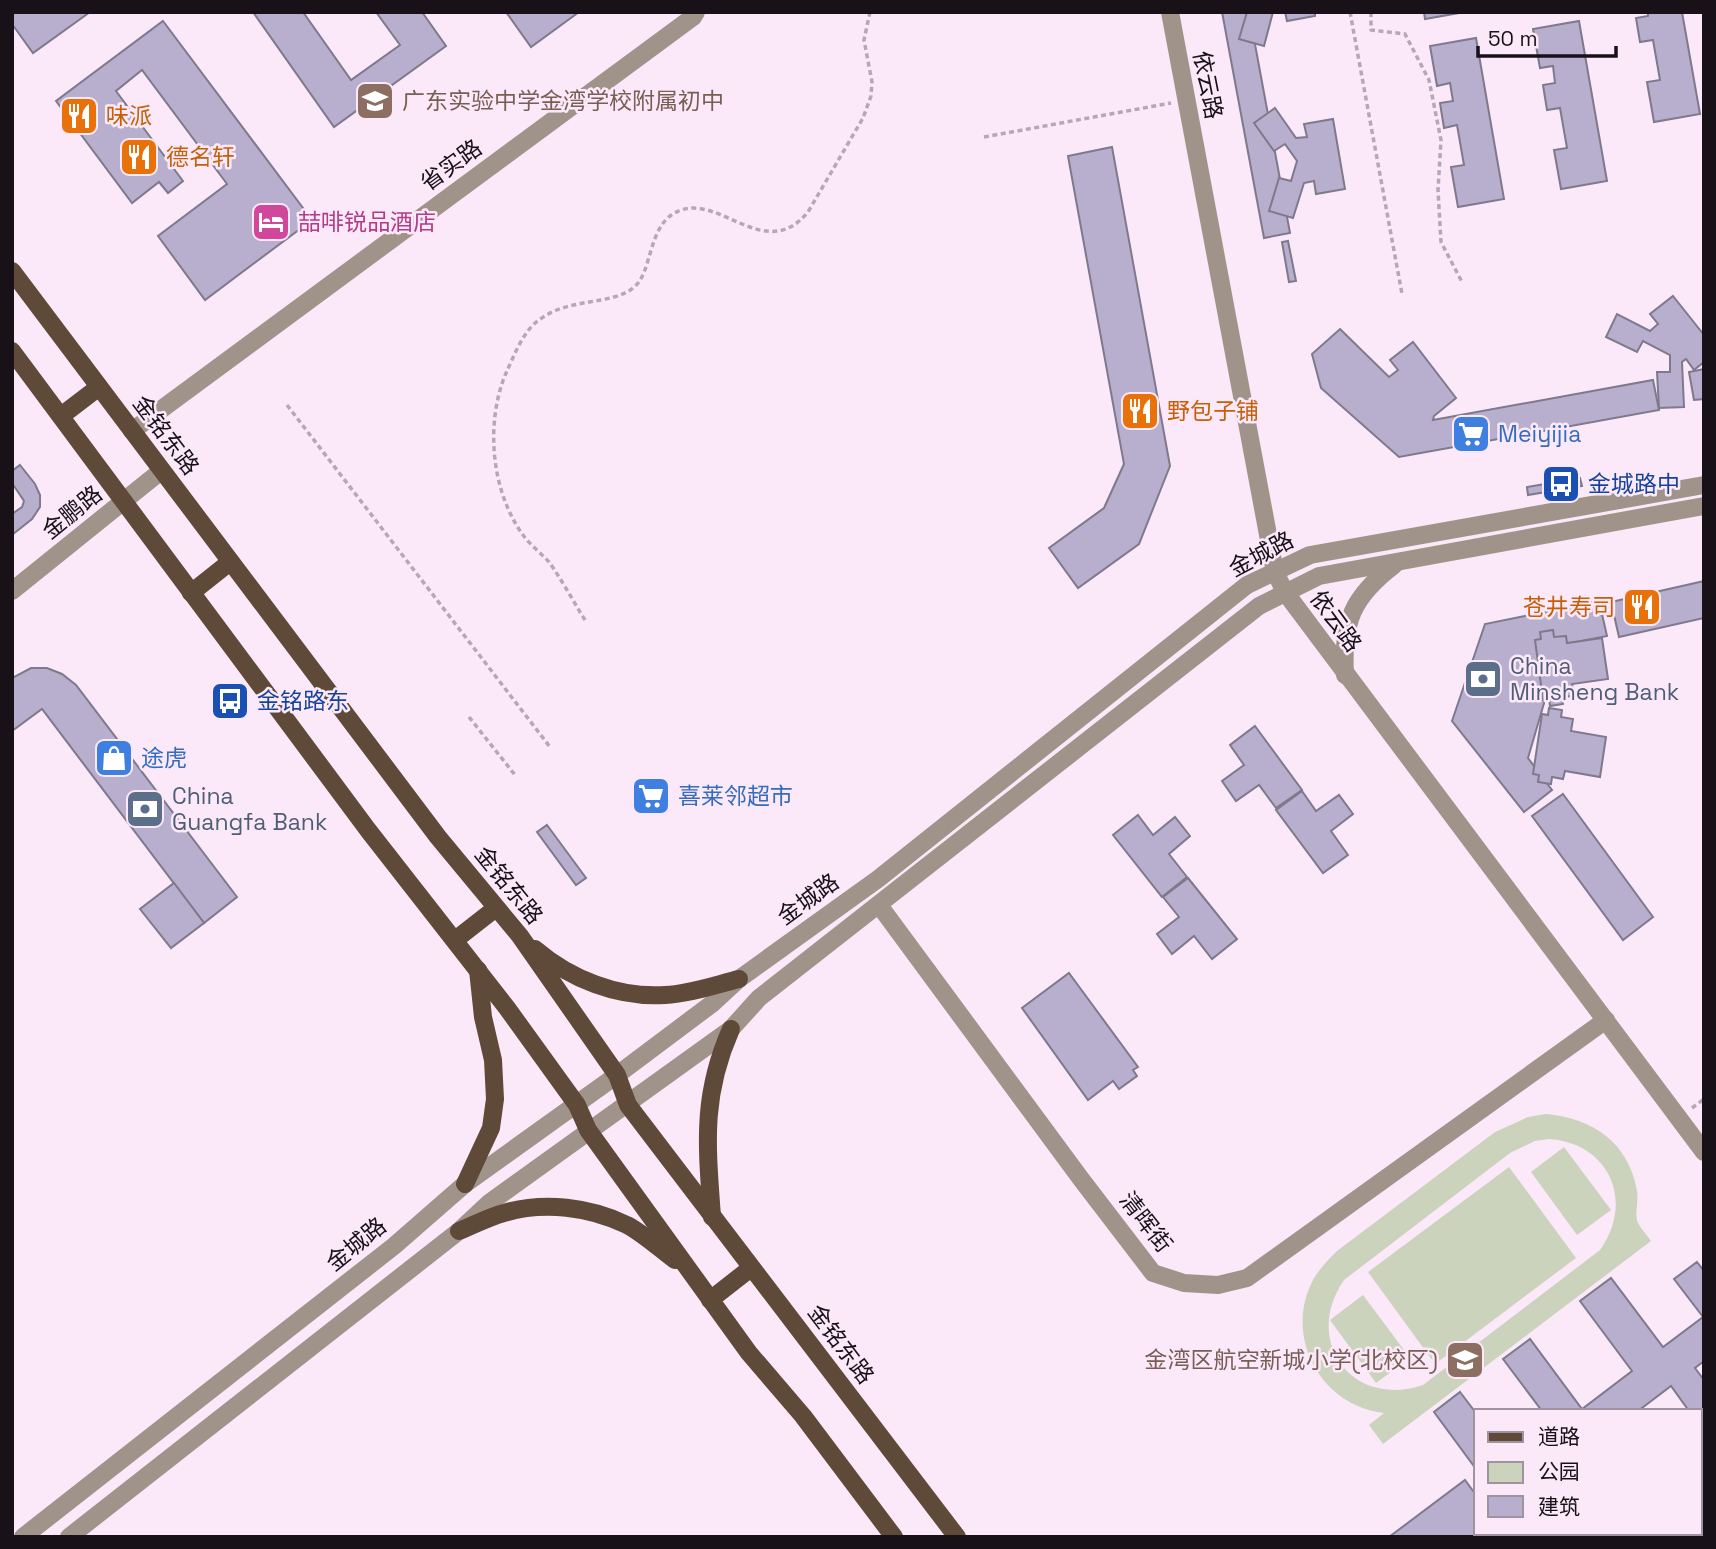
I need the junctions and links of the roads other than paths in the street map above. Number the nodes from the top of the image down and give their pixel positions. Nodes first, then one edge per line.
1 (696, 12) edge
2 (1170, 12) edge
3 (12, 271) edge
4 (12, 351) edge
5 (99, 387) junction
6 (61, 416) junction
7 (132, 431) junction
8 (162, 471) junction
9 (1704, 485) edge
10 (124, 501) junction
11 (1704, 506) edge
12 (230, 562) junction
13 (1396, 563) junction
14 (1275, 572) junction
15 (12, 591) edge
16 (1285, 592) junction
17 (191, 593) junction
18 (1345, 675) junction
19 (879, 905) junction
20 (496, 908) junction
21 (520, 936) junction
22 (455, 940) junction
23 (478, 970) junction
24 (739, 979) junction
25 (1606, 1020) junction
26 (731, 1029) junction
27 (617, 1075) junction
28 (577, 1105) junction
29 (628, 1105) junction
30 (588, 1130) junction
31 (1704, 1152) edge
32 (466, 1184) junction
33 (712, 1217) junction
34 (459, 1231) junction
35 (751, 1268) junction
36 (689, 1271) junction
37 (710, 1300) junction
38 (23, 1537) edge
39 (69, 1537) edge
40 (894, 1537) edge
41 (957, 1537) edge

1 - 7 street, 省实路
2 - 14 street, 依云路
3 - 5 main road, 金铭东路
4 - 6 main road
5 - 6 main road
5 - 7 main road, 金铭东路
6 - 10 main road
7 - 8 main road, 金铭东路
8 - 10 street, 金鹏路
8 - 12 main road, 金铭东路
9 - 14 street, 金城路
10 - 15 street, 金鹏路
10 - 17 main road
11 - 13 street, 金城路
12 - 17 main road
12 - 20 main road, 金铭东路
13 - 16 street, 金城路
13 - 18 street
14 - 16 street, 依云路
14 - 24 street, 金城路
16 - 18 street, 依云路
16 - 19 street, 金城路
17 - 22 main road
18 - 25 street, 依云路
19 - 25 street, 清晖街
19 - 26 street, 金城路
20 - 21 main road, 金铭东路
20 - 22 main road
21 - 24 main road
21 - 27 main road, 金铭东路
22 - 23 main road
23 - 28 main road
23 - 32 main road
24 - 27 street, 金城路
25 - 31 street, 依云路
26 - 29 street, 金城路
26 - 33 main road
27 - 28 street, 金城路
27 - 29 main road, 金铭东路
28 - 30 main road
28 - 32 street, 金城路
29 - 30 street, 金城路
29 - 33 main road, 金铭东路
30 - 34 street, 金城路
30 - 36 main road
32 - 38 street, 金城路
33 - 35 main road, 金铭东路
34 - 36 main road
34 - 39 street, 金城路
35 - 37 main road
35 - 41 main road, 金铭东路
36 - 37 main road
37 - 40 main road

